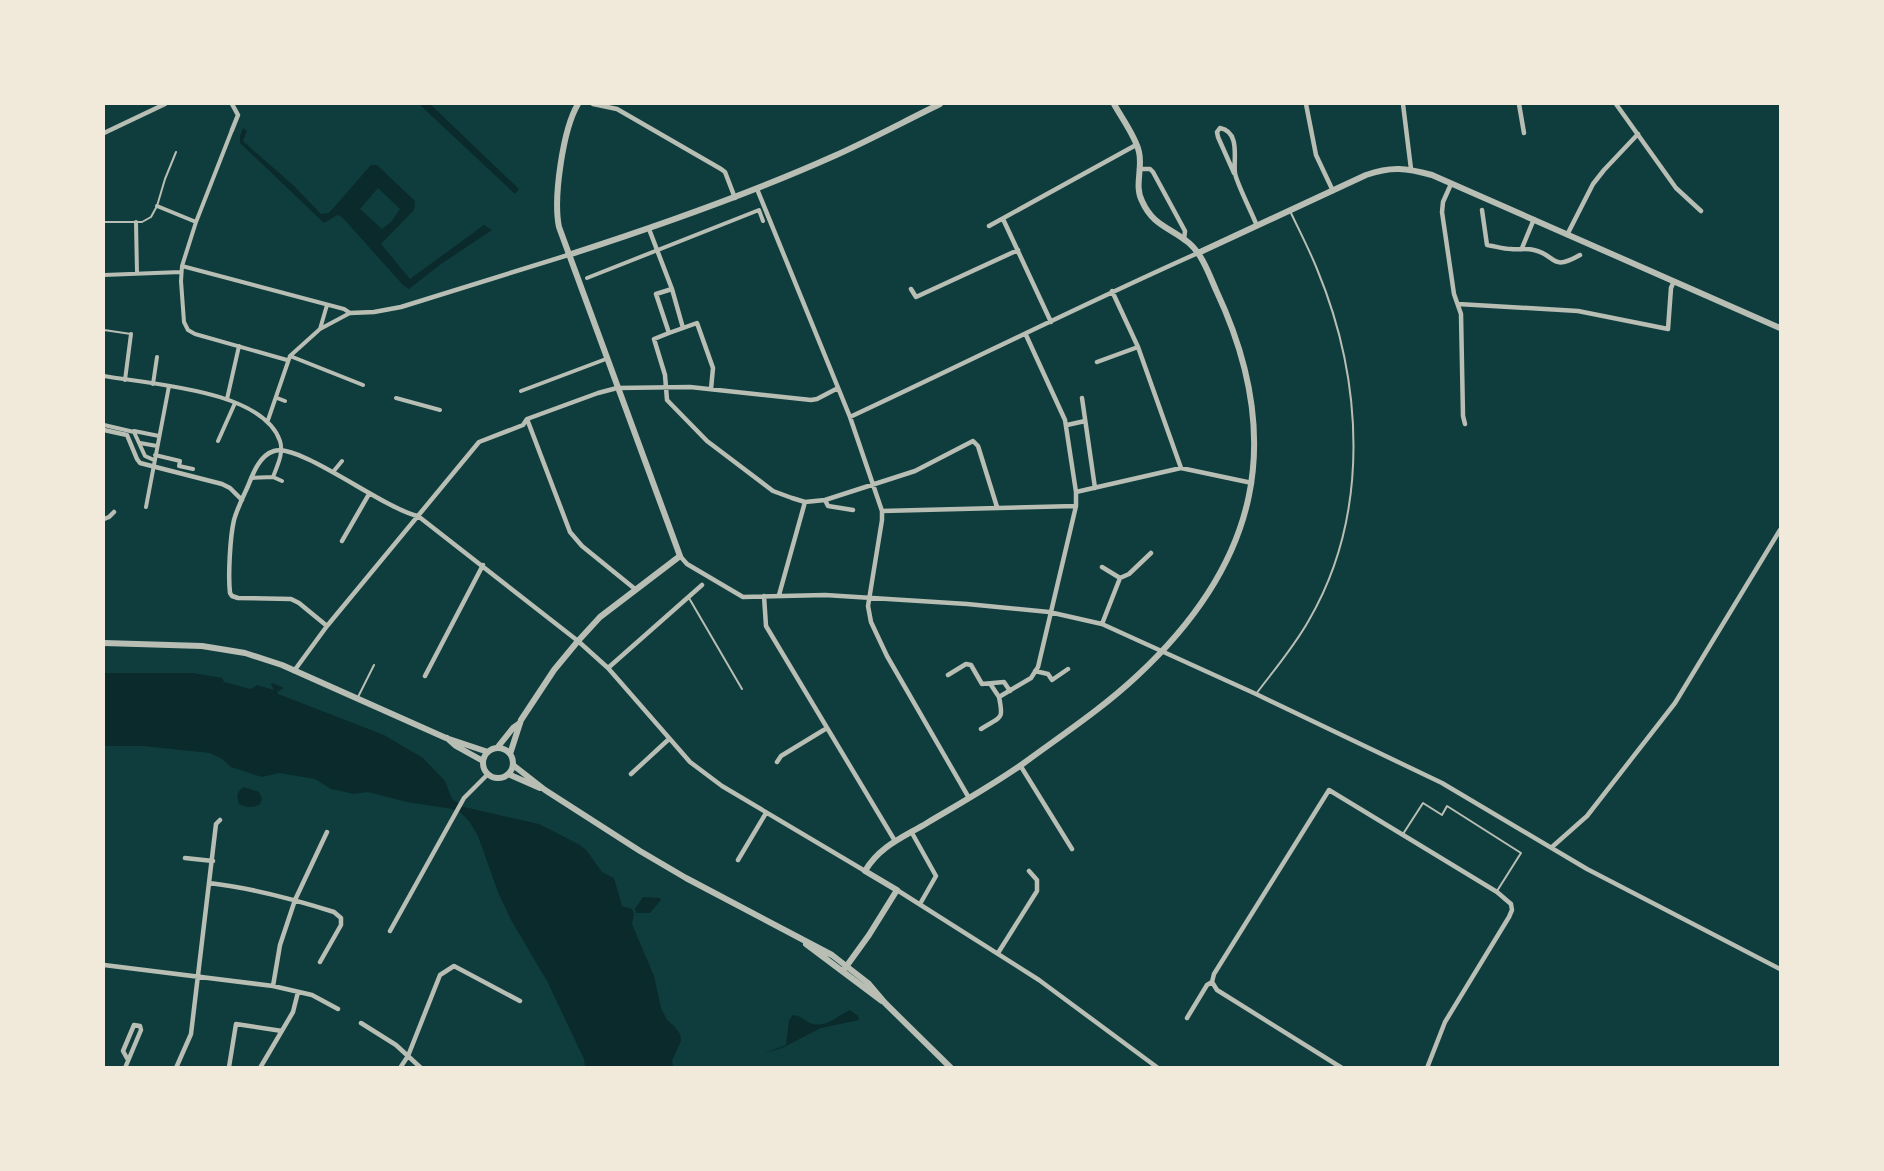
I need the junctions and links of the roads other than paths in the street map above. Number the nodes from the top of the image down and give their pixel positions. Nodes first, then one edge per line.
1 (165, 104) edge
2 (232, 104) edge
3 (578, 104) edge
4 (594, 104) edge
5 (940, 104) edge
6 (1114, 104) edge
7 (1306, 104) edge
8 (1403, 104) edge
9 (1519, 104) edge
10 (1616, 104) edge
11 (104, 130) edge
12 (232, 130) joint
13 (1524, 133) dead end
14 (1638, 134) junction
15 (1136, 145) junction
16 (176, 152) dead end
17 (1139, 169) junction
18 (1411, 170) junction
19 (1234, 173) junction
20 (1451, 184) junction
21 (757, 189) junction
22 (1333, 191) junction
23 (735, 198) junction
24 (157, 206) junction
25 (1482, 210) dead end
26 (1701, 210) dead end
27 (1290, 211) junction
28 (1003, 219) junction
29 (1534, 219) junction
30 (763, 221) dead end
31 (104, 222) edge
32 (136, 222) junction
33 (196, 222) junction
34 (989, 226) dead end
35 (1257, 226) junction
36 (649, 229) junction
37 (1567, 235) junction
38 (1184, 240) junction
39 (1522, 248) junction
40 (1018, 250) junction
41 (657, 251) junction
42 (1198, 253) junction
43 (568, 255) junction
44 (1580, 255) dead end
45 (182, 269) junction
46 (137, 273) junction
47 (104, 275) edge
48 (588, 278) dead end
49 (1674, 281) junction
50 (672, 289) junction
51 (911, 289) dead end
52 (1112, 291) junction
53 (1458, 304) junction
54 (327, 305) junction
55 (350, 313) junction
56 (1051, 322) junction
57 (683, 328) junction
58 (1780, 328) edge
59 (320, 329) junction
60 (104, 330) edge
61 (669, 333) junction
62 (131, 334) joint
63 (1026, 335) junction
64 (239, 346) junction
65 (1138, 347) junction
66 (157, 357) dead end
67 (289, 358) junction
68 (606, 359) junction
69 (1097, 362) dead end
70 (104, 376) edge
71 (125, 380) junction
72 (153, 384) junction
73 (363, 385) dead end
74 (169, 386) junction
75 (665, 387) junction
76 (617, 388) junction
77 (838, 388) junction
78 (711, 389) junction
79 (521, 391) dead end
80 (276, 398) junction
81 (396, 398) dead end
82 (1082, 398) dead end
83 (227, 399) junction
84 (285, 401) dead end
85 (235, 403) junction
86 (440, 410) dead end
87 (850, 417) junction
88 (527, 419) junction
89 (268, 420) junction
90 (1085, 421) junction
91 (1465, 424) dead end
92 (1067, 425) junction
93 (104, 428) edge
94 (133, 431) junction
95 (159, 436) junction
96 (218, 441) dead end
97 (140, 443) junction
98 (157, 446) junction
99 (281, 449) junction
100 (154, 460) junction
101 (342, 461) dead end
102 (1181, 468) junction
103 (193, 469) dead end
104 (333, 472) junction
105 (252, 477) junction
106 (273, 477) junction
107 (282, 481) dead end
108 (1252, 483) junction
109 (874, 484) junction
110 (1095, 488) junction
111 (1076, 492) junction
112 (369, 494) junction
113 (242, 500) junction
114 (825, 500) junction
115 (805, 502) junction
116 (1076, 506) junction
117 (146, 507) dead end
118 (997, 507) junction
119 (853, 510) dead end
120 (882, 511) junction
121 (114, 512) dead end
122 (418, 516) junction
123 (104, 519) edge
124 (1780, 530) edge
125 (342, 541) dead end
126 (1151, 553) dead end
127 (680, 556) junction
128 (483, 565) junction
129 (1102, 567) dead end
130 (1120, 578) junction
131 (702, 585) dead end
132 (635, 589) junction
133 (779, 595) junction
134 (764, 596) junction
135 (688, 598) junction
136 (870, 598) junction
137 (1049, 612) junction
138 (1102, 624) junction
139 (327, 626) junction
140 (578, 641) junction
141 (104, 644) edge
142 (1162, 651) junction
143 (374, 665) dead end
144 (608, 668) junction
145 (1068, 669) dead end
146 (294, 670) junction
147 (1035, 671) junction
148 (948, 675) dead end
149 (425, 676) dead end
150 (991, 685) junction
151 (742, 689) dead end
152 (1010, 691) junction
153 (1256, 694) junction
154 (999, 697) junction
155 (357, 698) junction
156 (520, 723) junction
157 (827, 728) junction
158 (981, 729) dead end
159 (446, 738) junction
160 (669, 739) junction
161 (497, 748) junction
162 (488, 752) junction
163 (510, 754) junction
164 (483, 761) junction
165 (777, 762) dead end
166 (513, 765) junction
167 (1020, 765) junction
168 (488, 774) junction
169 (508, 774) junction
170 (631, 774) dead end
171 (545, 790) junction
172 (969, 798) junction
173 (766, 813) junction
174 (220, 820) dead end
175 (327, 832) dead end
176 (912, 832) junction
177 (1403, 834) junction
178 (895, 842) junction
179 (1552, 847) junction
180 (1072, 849) dead end
181 (185, 858) dead end
182 (738, 860) dead end
183 (213, 861) junction
184 (865, 871) junction
185 (1029, 872) dead end
186 (209, 883) junction
187 (897, 890) junction
188 (1497, 892) junction
189 (296, 900) junction
190 (920, 904) junction
191 (390, 931) dead end
192 (998, 953) junction
193 (320, 962) dead end
194 (104, 965) edge
195 (845, 968) junction
196 (1780, 969) edge
197 (197, 977) junction
198 (1212, 982) junction
199 (273, 986) junction
200 (298, 992) junction
201 (520, 1001) dead end
202 (338, 1009) dead end
203 (1187, 1018) dead end
204 (361, 1023) dead end
205 (282, 1031) junction
206 (408, 1056) junction
207 (128, 1060) junction
208 (229, 1067) edge
209 (125, 1068) edge
210 (176, 1068) edge
211 (260, 1068) edge
212 (400, 1068) edge
213 (421, 1068) edge
214 (951, 1068) edge
215 (1158, 1068) edge
216 (1342, 1068) edge
217 (1427, 1068) edge

1 - 11 street
2 - 12 street
3 - 43 street
4 - 23 street
5 - 21 street
6 - 15 street
7 - 22 street
8 - 18 street
9 - 13 street
10 - 14 street
12 - 33 street
14 - 26 street
14 - 37 street
15 - 17 street
15 - 28 street
16 - 24 lane
17 - 38 street
17 - 38 street
18 - 20 street
18 - 22 street
19 - 19 street
19 - 35 street
20 - 29 street
20 - 53 street
21 - 23 street
21 - 77 street
22 - 27 street
23 - 36 street
24 - 32 lane
24 - 33 street
25 - 39 street
27 - 35 street
27 - 153 lane
28 - 34 street
28 - 40 street
29 - 37 street
29 - 39 street
30 - 41 street
31 - 32 lane
32 - 46 street
33 - 45 street
35 - 42 street
36 - 41 street
36 - 43 street
37 - 49 street
38 - 42 street
39 - 44 street
40 - 51 street
40 - 56 street
41 - 48 street
41 - 50 street
42 - 52 street
42 - 108 street
43 - 55 street
43 - 68 street
45 - 46 street
45 - 54 street
45 - 64 street
46 - 47 street
49 - 53 street
49 - 58 street
50 - 57 street
50 - 61 street
52 - 56 street
52 - 65 street
53 - 91 street
54 - 55 street
54 - 59 street
55 - 59 street
56 - 63 street
57 - 61 street
57 - 78 street
59 - 67 street
60 - 62 lane
61 - 75 street
62 - 71 street
63 - 87 street
63 - 92 street
64 - 67 street
64 - 83 street
65 - 69 street
65 - 102 street
66 - 72 street
67 - 73 street
67 - 80 street
68 - 76 street
68 - 79 street
70 - 71 street
71 - 72 street
72 - 74 street
74 - 83 street
74 - 95 street
75 - 76 street
75 - 78 street
75 - 115 street
76 - 88 street
76 - 127 street
77 - 78 street
77 - 87 street
80 - 84 street
80 - 89 street
81 - 86 street
82 - 90 street
83 - 85 street
85 - 89 street
85 - 96 street
87 - 109 street
88 - 122 street
88 - 132 street
89 - 99 street
90 - 92 street
90 - 110 street
92 - 111 street
93 - 94 street
93 - 100 street
94 - 95 street
94 - 97 street
95 - 98 street
97 - 98 street
97 - 100 street
98 - 100 street
99 - 104 street
99 - 105 street
99 - 106 street
100 - 103 street
100 - 113 street
100 - 117 street
101 - 104 street
102 - 108 street
102 - 110 street
104 - 112 street
105 - 106 street
105 - 113 street
106 - 107 street
108 - 142 street
109 - 114 street
109 - 118 street
109 - 120 street
110 - 111 street
111 - 116 street
112 - 122 street
112 - 125 street
113 - 139 street
114 - 115 street
114 - 119 street
115 - 133 street
116 - 118 street
116 - 137 street
118 - 120 street
120 - 136 street
121 - 123 street
122 - 128 street
122 - 139 street
124 - 179 street
126 - 130 street
127 - 132 street
127 - 134 street
128 - 140 street
128 - 149 street
129 - 130 street
130 - 138 street
131 - 135 street
132 - 140 street
133 - 134 street
133 - 136 street
134 - 157 street
135 - 144 street
135 - 151 lane
136 - 137 street
136 - 172 street
137 - 138 street
137 - 147 street
138 - 142 street
139 - 146 street
140 - 144 street
140 - 156 street
141 - 146 street
142 - 153 street
142 - 167 street
143 - 155 lane
144 - 160 street
145 - 147 street
146 - 155 street
147 - 152 street
148 - 150 street
150 - 152 street
150 - 154 street
152 - 154 street
153 - 179 street
154 - 158 street
155 - 159 street
156 - 161 street
156 - 163 street
157 - 165 street
157 - 178 street
159 - 162 street
159 - 164 street
160 - 170 street
160 - 173 street
161 - 162 street
161 - 163 street
162 - 164 street
163 - 166 street
164 - 168 street
166 - 169 street
166 - 171 street
167 - 172 street
167 - 180 street
168 - 169 street
168 - 191 street
169 - 171 street
171 - 195 street
172 - 176 street
173 - 182 street
173 - 184 street
174 - 183 street
175 - 189 street
176 - 178 street
176 - 190 street
177 - 188 street
177 - 188 lane
177 - 198 street
178 - 184 street
179 - 196 street
181 - 183 street
183 - 186 street
184 - 187 street
185 - 192 street
186 - 189 street
186 - 197 street
187 - 190 street
187 - 195 street
188 - 217 street
189 - 193 street
189 - 199 street
190 - 192 street
192 - 215 street
194 - 197 street
195 - 214 street
197 - 199 street
197 - 210 street
198 - 203 street
198 - 216 street
199 - 200 street
200 - 202 street
200 - 205 street
201 - 206 street
204 - 206 street
205 - 208 street
205 - 211 street
206 - 212 street
206 - 213 street
207 - 207 street
207 - 209 street

